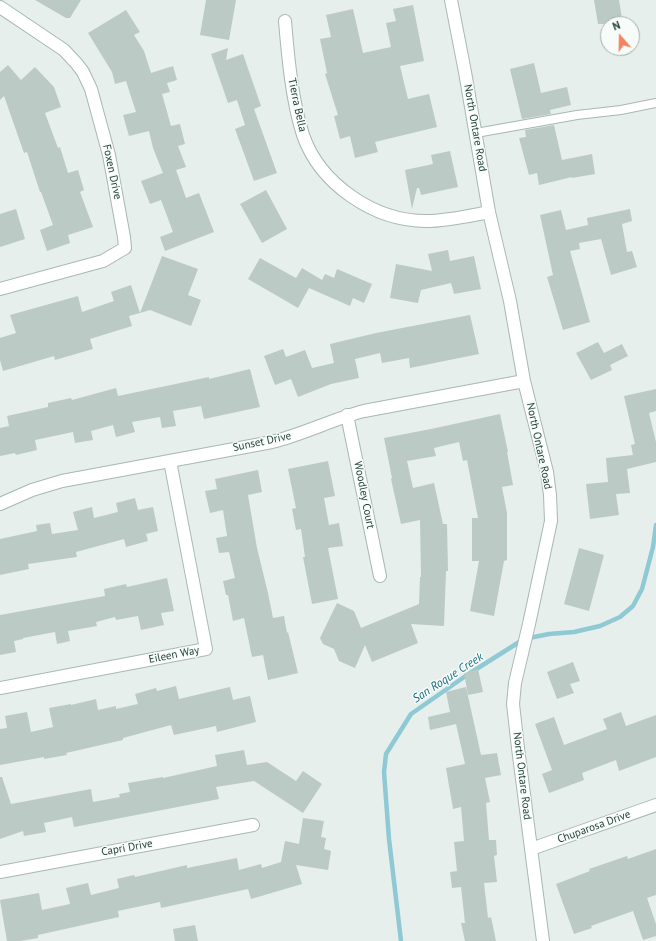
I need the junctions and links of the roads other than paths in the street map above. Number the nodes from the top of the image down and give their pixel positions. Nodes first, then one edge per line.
1 (451, 0) edge
2 (0, 7) edge
3 (284, 21) dead end
4 (656, 103) edge
5 (476, 133) junction
6 (489, 212) junction
7 (0, 289) edge
8 (524, 381) junction
9 (347, 415) junction
10 (170, 460) junction
11 (0, 504) edge
12 (380, 576) dead end
13 (0, 688) edge
14 (656, 805) edge
15 (253, 825) dead end
16 (531, 849) junction
17 (0, 872) edge
18 (543, 941) edge

1 - 5 street, North Ontare Road
2 - 7 street, Foxen Drive
3 - 6 street, Tierra Bella
4 - 5 lane
5 - 6 street, North Ontare Road
6 - 8 street, North Ontare Road
8 - 9 street, Sunset Drive
8 - 16 street, North Ontare Road
9 - 10 street, Sunset Drive
9 - 12 street, Woodley Court
10 - 11 street, Sunset Drive
10 - 13 street, Eileen Way
14 - 16 street, Chuparosa Drive
15 - 17 street, Capri Drive
16 - 18 street, North Ontare Road

